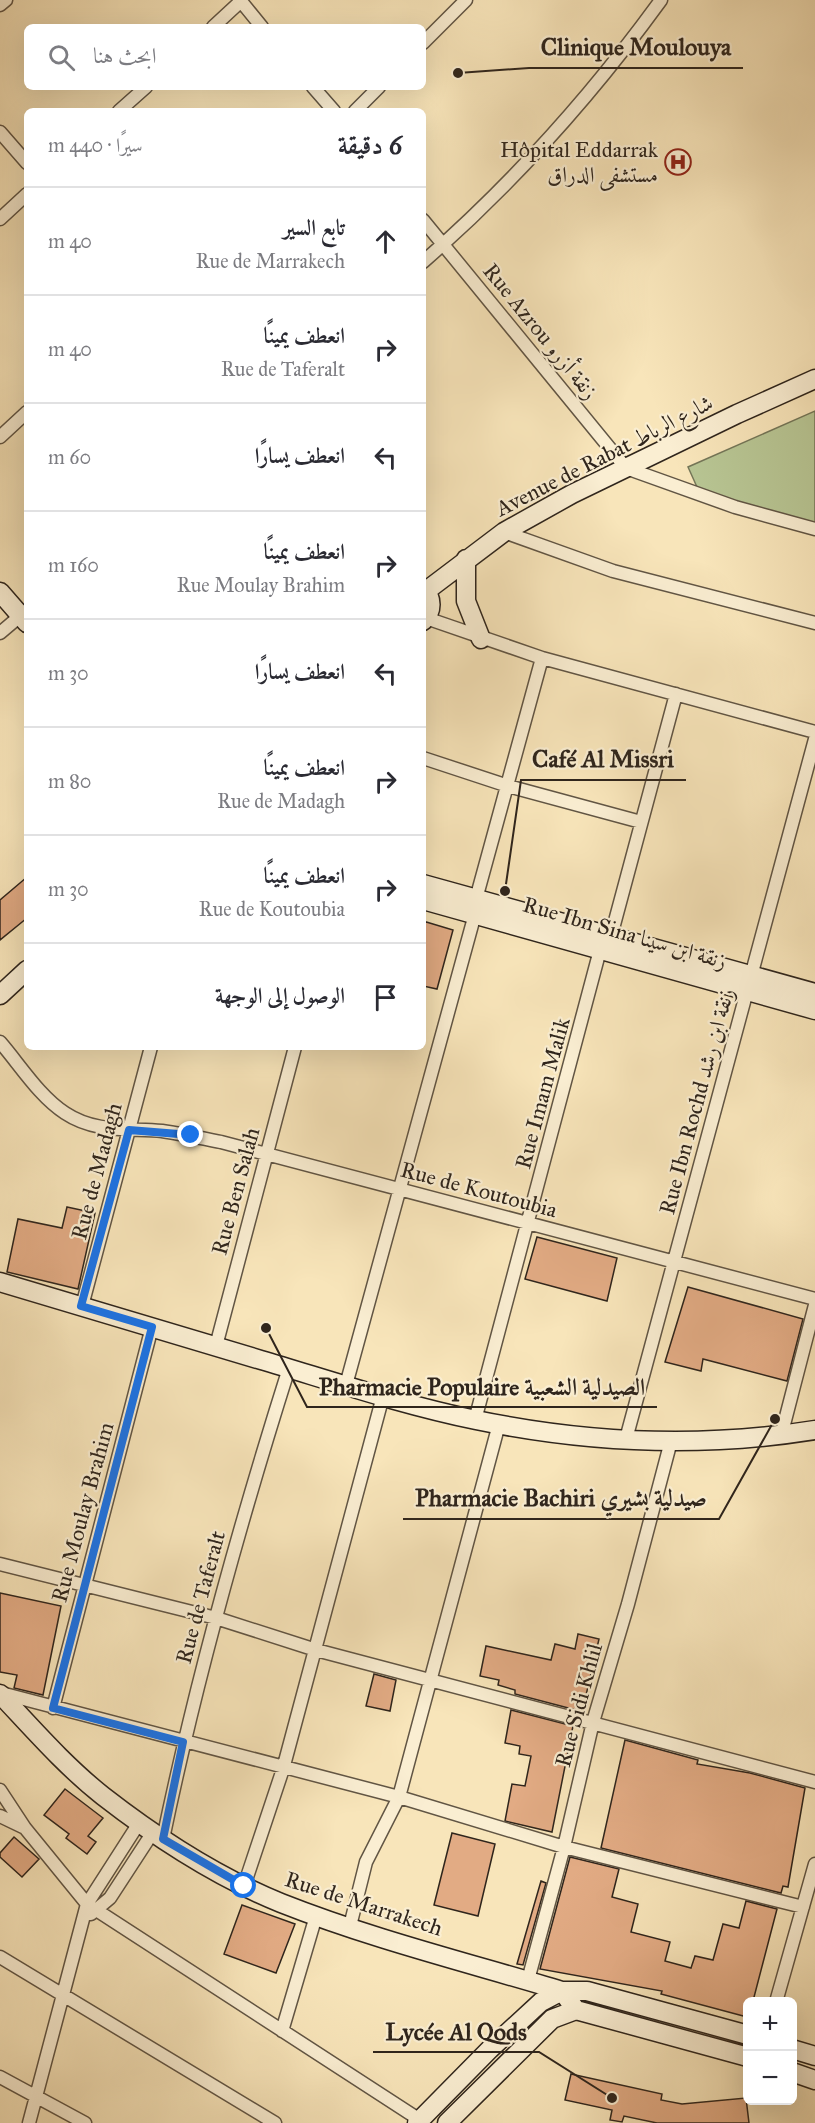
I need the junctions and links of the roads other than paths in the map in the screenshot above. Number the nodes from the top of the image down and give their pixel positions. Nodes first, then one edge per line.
1 (6, 0) edge
2 (466, 0) edge
3 (661, 0) edge
4 (241, 1) edge
5 (0, 5) edge
6 (216, 24) edge
7 (260, 24) edge
8 (426, 40) edge
9 (143, 90) edge
10 (316, 90) edge
11 (376, 90) edge
12 (122, 108) edge
13 (331, 108) edge
14 (358, 108) edge
15 (0, 132) edge
16 (24, 160) edge
17 (24, 197) edge
18 (0, 219) edge
19 (426, 224) edge
20 (443, 245) junction
21 (426, 259) edge
22 (815, 379) edge
23 (24, 415) edge
24 (0, 436) edge
25 (626, 468) junction
26 (815, 529) edge
27 (504, 532) junction
28 (466, 559) junction
29 (426, 589) edge
30 (0, 592) edge
31 (426, 592) edge
32 (24, 615) edge
33 (426, 615) edge
34 (24, 617) edge
35 (426, 620) edge
36 (815, 623) edge
37 (0, 633) edge
38 (481, 639) junction
39 (542, 658) junction
40 (676, 694) junction
41 (815, 732) edge
42 (815, 739) edge
43 (426, 759) edge
44 (508, 786) junction
45 (641, 822) junction
46 (426, 885) edge
47 (426, 900) edge
48 (475, 907) junction
49 (606, 943) junction
50 (24, 973) edge
51 (749, 983) junction
52 (815, 993) edge
53 (0, 995) edge
54 (815, 1010) edge
55 (0, 1042) edge
56 (150, 1050) edge
57 (294, 1050) edge
58 (129, 1130) junction
59 (267, 1154) junction
60 (399, 1189) junction
61 (528, 1224) junction
62 (674, 1263) junction
63 (0, 1282) edge
64 (815, 1299) edge
65 (815, 1305) edge
66 (81, 1306) junction
67 (152, 1327) junction
68 (216, 1347) junction
69 (289, 1368) junction
70 (346, 1385) junction
71 (383, 1396) junction
72 (475, 1419) junction
73 (500, 1424) junction
74 (815, 1430) edge
75 (781, 1436) junction
76 (626, 1439) junction
77 (671, 1441) junction
78 (0, 1564) edge
79 (84, 1585) junction
80 (216, 1618) junction
81 (316, 1650) junction
82 (430, 1678) junction
83 (0, 1694) edge
84 (53, 1708) junction
85 (593, 1722) junction
86 (183, 1742) junction
87 (283, 1769) junction
88 (815, 1782) edge
89 (0, 1790) edge
90 (399, 1797) junction
91 (0, 1816) edge
92 (25, 1828) junction
93 (152, 1832) junction
94 (564, 1847) junction
95 (815, 1864) edge
96 (244, 1886) junction
97 (803, 1907) junction
98 (89, 1911) junction
99 (316, 1916) junction
100 (350, 1926) junction
101 (0, 1957) edge
102 (528, 1980) junction
103 (562, 1991) junction
104 (63, 1995) junction
105 (777, 1997) edge
106 (576, 2010) junction
107 (282, 2031) junction
108 (743, 2034) edge
109 (797, 2051) edge
110 (743, 2056) edge
111 (815, 2056) edge
112 (797, 2074) edge
113 (0, 2077) edge
114 (815, 2080) edge
115 (35, 2095) junction
116 (418, 2122) edge
117 (29, 2123) edge
118 (85, 2123) edge
119 (275, 2123) edge
120 (447, 2123) edge

1 - 5 street
2 - 8 street
3 - 20 street
4 - 6 street
4 - 7 street
9 - 12 street
10 - 13 street
11 - 14 street
15 - 16 street
17 - 18 street
19 - 20 street, Rue Azrou زنقة أزرو
20 - 21 street
20 - 25 street, Rue Azrou زنقة أزرو
22 - 25 street, Avenue de Rabat شارع الرباط
23 - 24 street
25 - 26 street
25 - 27 street, Avenue de Rabat شارع الرباط
27 - 28 street, Avenue de Rabat شارع الرباط
27 - 36 street
28 - 29 street, Avenue de Rabat شارع الرباط
28 - 38 street
30 - 32 street
31 - 33 street
34 - 37 street
35 - 38 street
38 - 39 street
39 - 40 street
39 - 44 street
40 - 41 street
40 - 45 street, Rue Imam Malik
42 - 51 street, Rue Ibn Rochd زنقة ابن رشد
43 - 44 street
44 - 45 street
44 - 48 street
45 - 49 street, Rue Imam Malik
46 - 48 street, Rue Ibn Sina زنقة ابن سينا
47 - 48 street, Rue Ibn Sina زنقة ابن سينا
48 - 49 street, Rue Ibn Sina زنقة ابن سينا
48 - 60 street
49 - 51 street, Rue Ibn Sina زنقة ابن سينا
49 - 61 street, Rue Imam Malik
50 - 53 street
51 - 52 street, Rue Ibn Sina زنقة ابن سينا
51 - 54 street, Rue Ibn Sina زنقة ابن سينا
51 - 62 street, Rue Ibn Rochd زنقة ابن رشد
55 - 58 street, Rue de Koutoubia
56 - 58 street, Rue de Madagh
57 - 59 street, Rue Ben Salah
58 - 59 street, Rue de Koutoubia
58 - 66 street, Rue de Madagh
59 - 60 street, Rue de Koutoubia
59 - 68 street, Rue Ben Salah
60 - 61 street, Rue de Koutoubia
60 - 70 street
61 - 62 street, Rue de Koutoubia
61 - 72 street, Rue Imam Malik
62 - 64 street, Rue de Koutoubia
62 - 76 street, Rue Ibn Rochd زنقة ابن رشد
63 - 66 street
65 - 75 street
66 - 67 street
67 - 68 street
67 - 79 street, Rue Moulay Brahim
68 - 69 street
69 - 70 street
69 - 80 street, Rue de Taferalt
70 - 71 street
71 - 72 street
71 - 81 street
72 - 73 street
73 - 76 street
73 - 82 street
74 - 75 street
75 - 77 street
76 - 77 street
77 - 85 street, Rue Sidi Khlil
78 - 79 street
79 - 80 street
79 - 84 street, Rue Moulay Brahim
80 - 81 street
80 - 86 street, Rue de Taferalt
81 - 82 street
81 - 87 street
82 - 85 street
82 - 90 street
83 - 84 street
83 - 93 street, Rue de Marrakech
84 - 86 street
85 - 88 street
85 - 94 street, Rue Sidi Khlil
86 - 87 street
86 - 93 street, Rue de Taferalt
87 - 90 street
87 - 96 street
89 - 92 street
90 - 94 street
90 - 100 street
91 - 92 street
92 - 98 street
93 - 96 street, Rue de Marrakech
93 - 98 street
94 - 97 street
94 - 102 street, Rue Sidi Khlil
95 - 97 street
96 - 99 street, Rue de Marrakech
97 - 105 street
98 - 104 street
98 - 107 street
99 - 100 street, Rue de Marrakech
99 - 107 street
100 - 102 street, Rue de Marrakech
101 - 104 street
102 - 103 street, Rue de Marrakech
103 - 106 street
103 - 108 street, Rue de Marrakech
103 - 116 street
104 - 115 street
104 - 119 street
106 - 110 street
106 - 120 street
107 - 116 street
109 - 111 street
112 - 114 street
113 - 115 street
115 - 117 street
115 - 118 street

